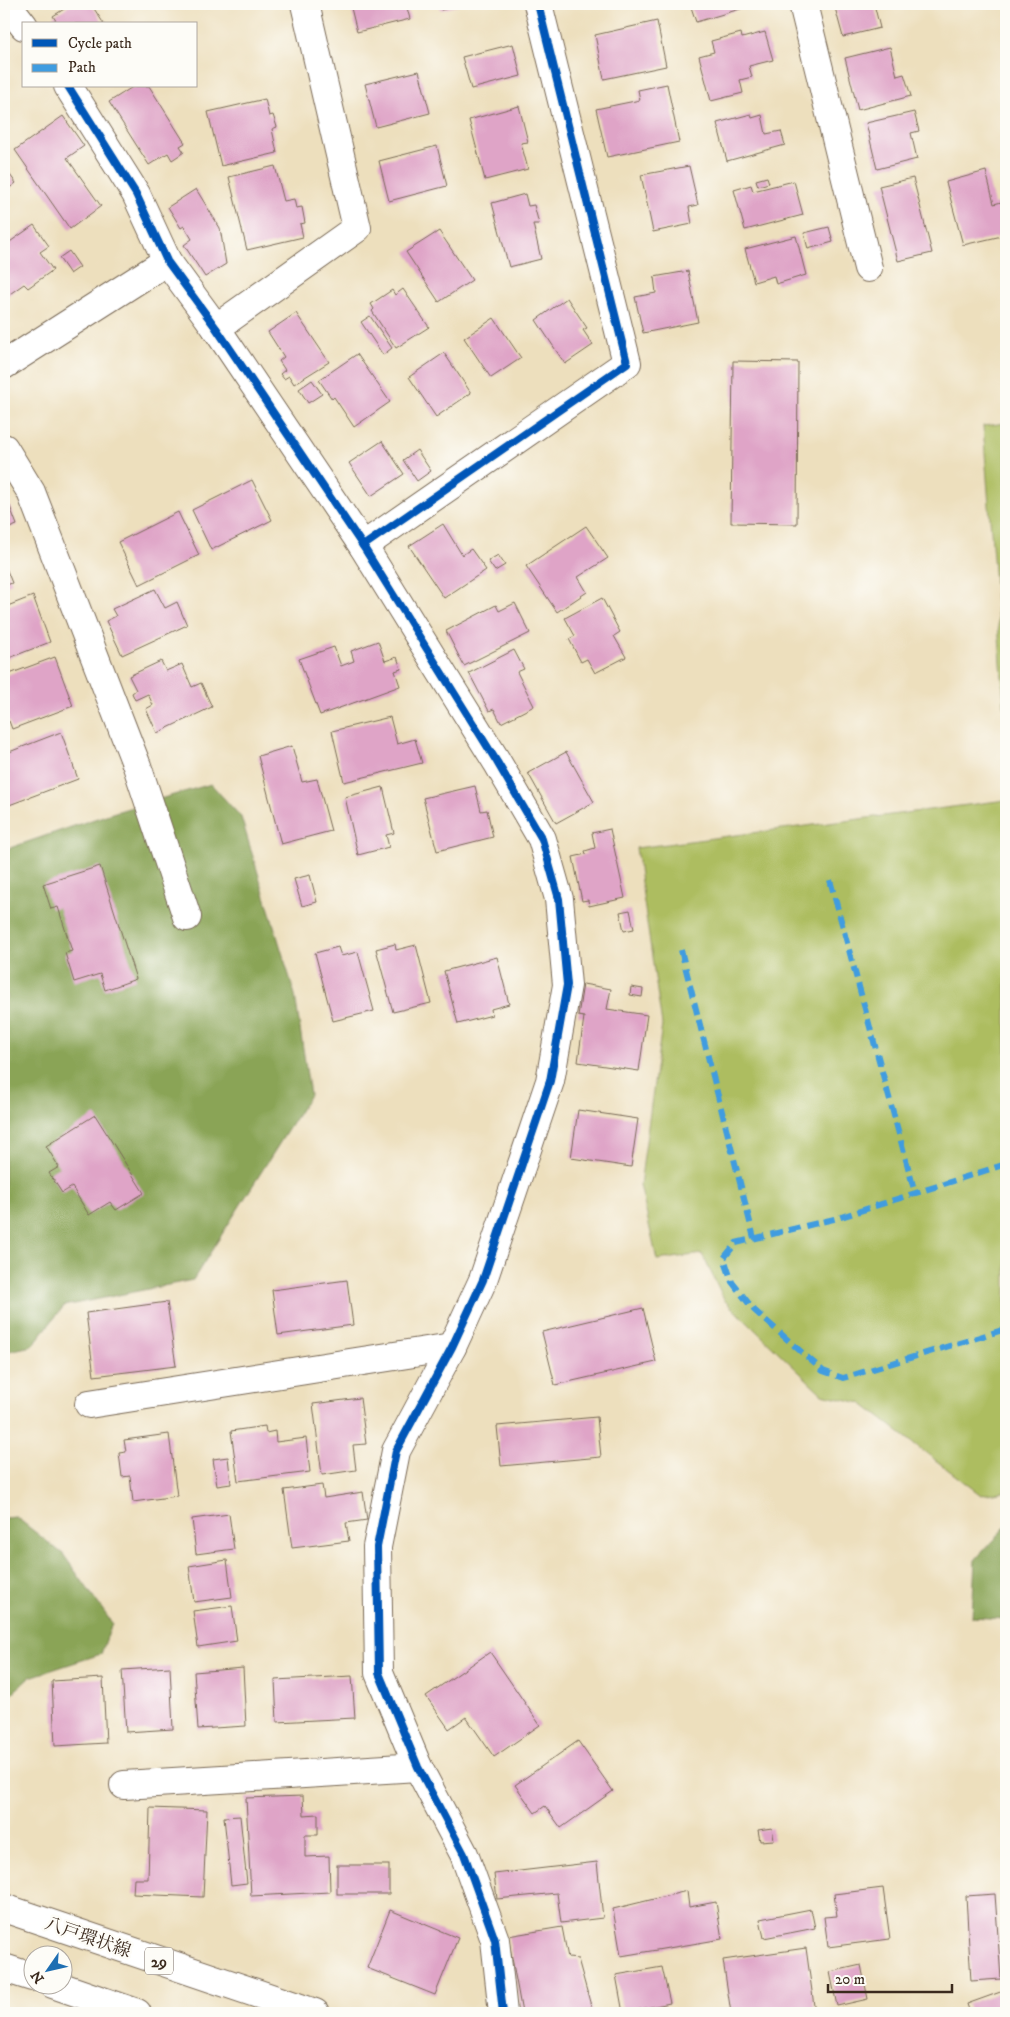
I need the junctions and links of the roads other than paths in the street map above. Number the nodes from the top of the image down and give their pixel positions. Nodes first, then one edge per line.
1 (7, 4) edge
2 (305, 4) edge
3 (538, 4) edge
4 (802, 4) edge
5 (22, 23) edge
6 (69, 88) edge
7 (167, 260) junction
8 (868, 268) dead end
9 (216, 328) junction
10 (4, 366) edge
11 (4, 448) edge
12 (363, 546) junction
13 (187, 916) dead end
14 (452, 1347) junction
15 (89, 1404) dead end
16 (418, 1767) junction
17 (124, 1785) dead end
18 (4, 1908) edge
19 (4, 1968) edge
20 (22, 1974) edge
21 (72, 1991) edge
22 (137, 2013) edge
23 (315, 2013) edge
24 (503, 2013) edge

1 - 5 street
2 - 9 street
3 - 12 street
4 - 8 street
6 - 7 street
7 - 9 street
7 - 10 street
9 - 12 street
11 - 13 street
12 - 14 street
14 - 15 street
14 - 16 street
16 - 17 street
16 - 24 street
18 - 23 street, 八戸環状線 / 29
19 - 20 street
21 - 22 street

